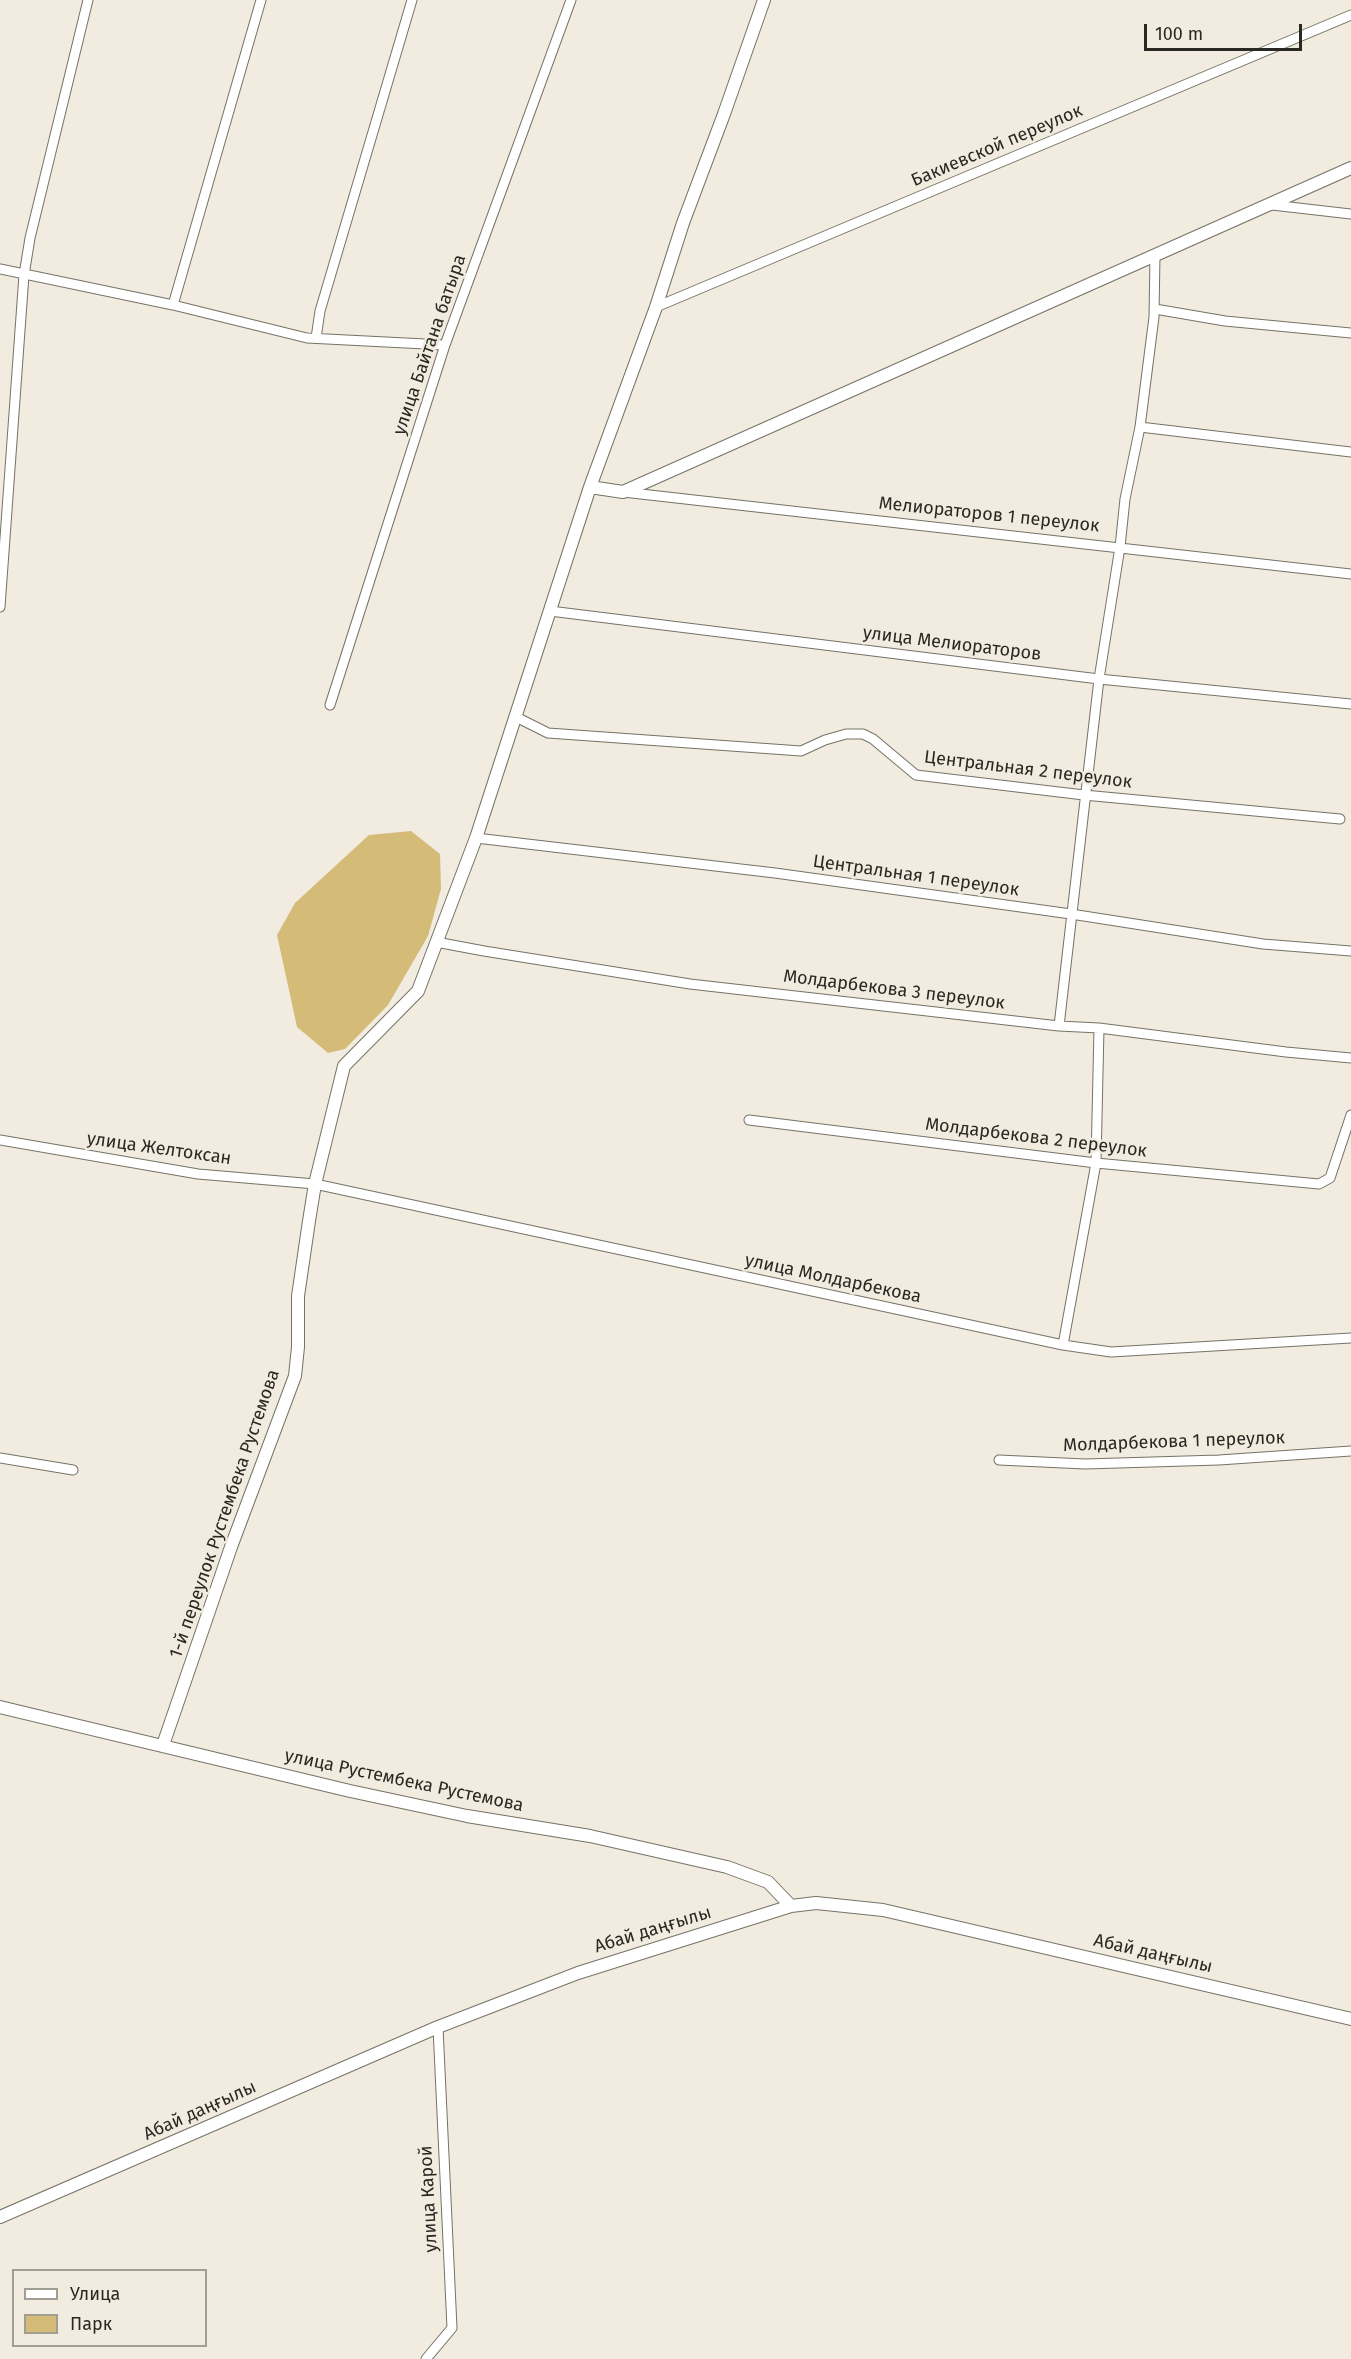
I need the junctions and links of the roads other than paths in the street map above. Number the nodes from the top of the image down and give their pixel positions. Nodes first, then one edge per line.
1 (88, 0) edge
2 (261, 0) edge
3 (412, 0) edge
4 (571, 0) edge
5 (764, 0) edge
6 (1351, 15) edge
7 (1351, 168) edge
8 (1272, 205) junction
9 (1351, 214) edge
10 (1155, 255) junction
11 (0, 269) edge
12 (24, 274) junction
13 (173, 305) junction
14 (656, 308) junction
15 (1155, 309) junction
16 (1351, 333) edge
17 (316, 338) junction
18 (445, 345) junction
19 (1140, 427) junction
20 (1351, 452) edge
21 (590, 487) junction
22 (623, 492) junction
23 (1120, 547) junction
24 (1351, 574) edge
25 (0, 607) edge
26 (550, 611) junction
27 (1099, 679) junction
28 (1351, 704) edge
29 (330, 705) dead end
30 (516, 717) junction
31 (1084, 795) junction
32 (1340, 819) dead end
33 (476, 838) junction
34 (1071, 914) junction
35 (436, 942) junction
36 (1351, 951) edge
37 (1059, 1026) junction
38 (1099, 1028) junction
39 (1351, 1058) edge
40 (1351, 1115) edge
41 (749, 1120) dead end
42 (0, 1140) edge
43 (1096, 1162) junction
44 (315, 1184) junction
45 (1351, 1338) edge
46 (1063, 1345) junction
47 (1351, 1451) edge
48 (0, 1458) edge
49 (999, 1460) dead end
50 (73, 1470) dead end
51 (0, 1707) edge
52 (163, 1745) junction
53 (791, 1906) junction
54 (1351, 2019) edge
55 (438, 2027) junction
56 (0, 2217) edge
57 (426, 2359) edge

1 - 12 street
2 - 13 street
3 - 17 street
4 - 18 street, улица Байтана батыра
5 - 14 street, 1-й переулок Рустембека Рустемова
6 - 14 street, Бакиевской переулок
7 - 8 street
8 - 9 street
8 - 10 street
10 - 15 street
10 - 22 street
11 - 12 street
12 - 13 street
12 - 25 street
13 - 17 street
14 - 21 street, 1-й переулок Рустембека Рустемова
15 - 16 street
15 - 19 street
17 - 18 street
18 - 29 street, улица Байтана батыра
19 - 20 street
19 - 23 street
21 - 22 street
21 - 26 street, 1-й переулок Рустембека Рустемова
22 - 23 street, Мелиораторов 1 переулок
23 - 24 street, Мелиораторов 1 переулок
23 - 27 street
26 - 27 street, улица Мелиораторов
26 - 30 street, 1-й переулок Рустембека Рустемова
27 - 28 street, улица Мелиораторов
27 - 31 street
30 - 31 street, Центральная 2 переулок
30 - 33 street, 1-й переулок Рустембека Рустемова
31 - 32 street, Центральная 2 переулок
31 - 34 street
33 - 34 street, Центральная 1 переулок
33 - 35 street, 1-й переулок Рустембека Рустемова
34 - 36 street, Центральная 1 переулок
34 - 37 street
35 - 37 street, Молдарбекова 3 переулок
35 - 44 street, 1-й переулок Рустембека Рустемова
37 - 38 street, Молдарбекова 3 переулок
38 - 39 street, Молдарбекова 3 переулок
38 - 43 street
40 - 43 street, Молдарбекова 2 переулок
41 - 43 street, Молдарбекова 2 переулок
42 - 44 street, улица Желтоксан
43 - 46 street
44 - 46 street, улица Молдарбекова
44 - 52 street, 1-й переулок Рустембека Рустемова
45 - 46 street, улица Молдарбекова
47 - 49 street, Молдарбекова 1 переулок
48 - 50 street
51 - 52 street, улица Рустембека Рустемова
52 - 53 street, улица Рустембека Рустемова
53 - 54 street, Абай даңғылы
53 - 55 street, Абай даңғылы
55 - 56 street, Абай даңғылы
55 - 57 street, улица Карой

